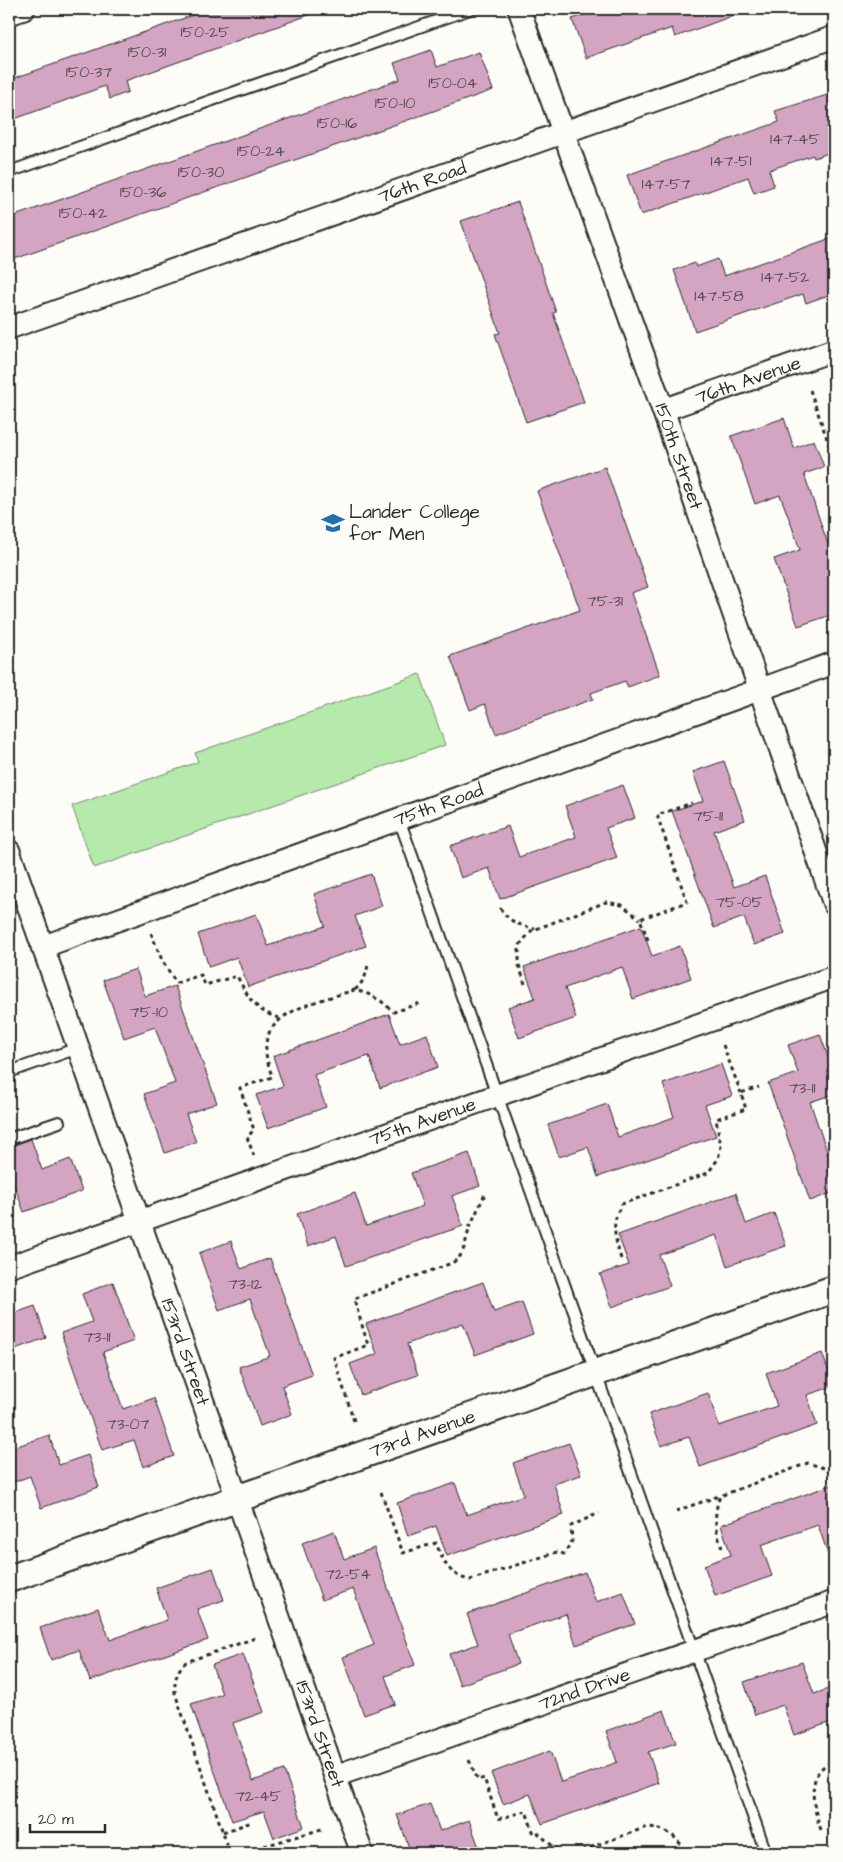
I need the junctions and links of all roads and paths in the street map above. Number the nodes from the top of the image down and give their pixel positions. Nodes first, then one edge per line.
1 (24, 9) edge
2 (470, 9) edge
3 (519, 9) edge
4 (9, 14) edge
5 (834, 38) edge
6 (562, 134) junction
7 (9, 172) edge
8 (9, 328) edge
9 (834, 350) edge
10 (810, 390) dead end
11 (663, 410) junction
12 (834, 459) edge
13 (834, 663) edge
14 (760, 690) junction
15 (692, 803) dead end
16 (399, 819) junction
17 (9, 851) edge
18 (834, 904) edge
19 (500, 908) dead end
20 (640, 919) junction
21 (536, 929) junction
22 (151, 933) dead end
23 (648, 940) dead end
24 (42, 947) junction
25 (368, 962) dead end
26 (834, 976) edge
27 (524, 984) dead end
28 (354, 990) junction
29 (420, 1003) dead end
30 (281, 1018) junction
31 (723, 1045) dead end
32 (78, 1048) junction
33 (9, 1072) edge
34 (760, 1087) dead end
35 (741, 1093) junction
36 (497, 1095) junction
37 (59, 1122) dead end
38 (9, 1140) edge
39 (254, 1156) dead end
40 (486, 1192) dead end
41 (140, 1221) junction
42 (621, 1259) dead end
43 (9, 1267) edge
44 (834, 1289) edge
45 (596, 1372) junction
46 (354, 1421) dead end
47 (834, 1475) edge
48 (381, 1492) dead end
49 (720, 1496) junction
50 (238, 1499) junction
51 (676, 1512) dead end
52 (599, 1513) dead end
53 (722, 1548) dead end
54 (9, 1579) edge
55 (834, 1602) edge
56 (258, 1637) dead end
57 (695, 1651) junction
58 (469, 1760) dead end
59 (834, 1761) edge
60 (335, 1776) junction
61 (252, 1822) dead end
62 (325, 1828) dead end
63 (821, 1830) dead end
64 (223, 1832) junction
65 (230, 1853) edge
66 (241, 1853) edge
67 (362, 1853) edge
68 (567, 1853) edge
69 (575, 1853) edge
70 (686, 1853) edge
71 (766, 1853) edge

1 - 4 street
2 - 7 lane
3 - 6 street, 150th Street
5 - 6 street, 76th Road
6 - 8 street, 76th Road
6 - 11 street, 150th Street
9 - 11 street, 76th Avenue
10 - 12 path
11 - 14 street, 150th Street
13 - 14 street, 75th Road
14 - 16 street, 75th Road
14 - 18 street, 150th Street
15 - 20 path
16 - 24 street, 75th Road
16 - 36 lane
17 - 24 street, 153rd Street
19 - 21 path
20 - 21 path
20 - 23 path
21 - 27 path
22 - 30 path
24 - 32 street, 153rd Street
25 - 28 path
26 - 36 street, 75th Avenue
28 - 29 path
28 - 30 path
30 - 39 path
31 - 35 path
32 - 33 lane
32 - 41 street, 153rd Street
34 - 35 path
35 - 42 path
36 - 41 street, 75th Avenue
36 - 45 lane
37 - 38 lane
40 - 46 path
41 - 43 street, 75th Avenue
41 - 50 street, 153rd Street
44 - 45 street, 73rd Avenue
45 - 50 street, 73rd Avenue
45 - 57 lane
47 - 49 path
48 - 52 path
49 - 51 path
49 - 53 path
50 - 54 street, 73rd Avenue
50 - 60 street, 153rd Street
55 - 57 street, 72nd Drive
56 - 64 path
57 - 60 street, 72nd Drive
57 - 71 lane
58 - 68 path
59 - 63 path
60 - 67 street, 153rd Street
61 - 64 path
62 - 66 path
64 - 65 path
69 - 70 path

